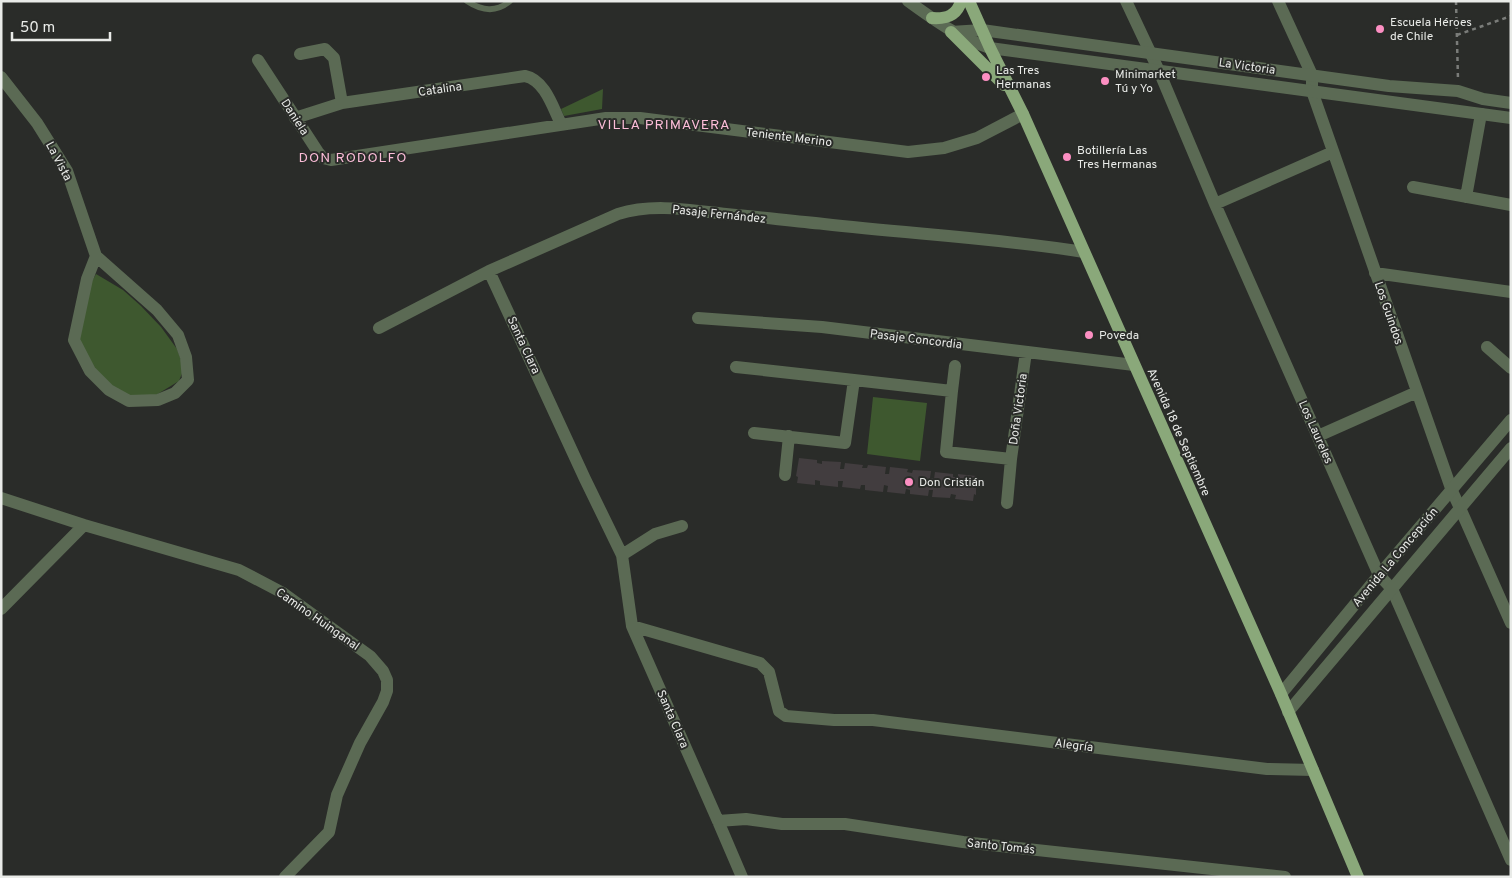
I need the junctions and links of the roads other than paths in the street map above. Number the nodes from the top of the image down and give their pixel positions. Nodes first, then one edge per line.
1 (467, 1) edge
2 (510, 1) edge
3 (908, 1) edge
4 (961, 1) edge
5 (969, 1) edge
6 (1126, 1) edge
7 (1278, 1) edge
8 (932, 18) junction
9 (982, 30) junction
10 (951, 32) junction
11 (990, 48) junction
12 (1150, 53) junction
13 (300, 54) dead end
14 (258, 60) dead end
15 (1159, 70) junction
16 (1312, 75) junction
17 (1, 77) edge
18 (1312, 91) junction
19 (1012, 92) junction
20 (342, 103) junction
21 (1511, 103) edge
22 (1023, 114) junction
23 (1481, 114) junction
24 (295, 118) junction
25 (1511, 118) edge
26 (561, 124) junction
27 (1333, 152) junction
28 (341, 160) joint
29 (1413, 186) dead end
30 (1466, 196) junction
31 (1215, 204) junction
32 (1511, 205) edge
33 (1084, 252) junction
34 (96, 256) junction
35 (490, 271) junction
36 (1375, 273) junction
37 (1511, 292) edge
38 (698, 318) dead end
39 (379, 328) dead end
40 (1487, 347) dead end
41 (1026, 352) junction
42 (1134, 365) junction
43 (955, 366) dead end
44 (736, 367) dead end
45 (1511, 368) edge
46 (854, 380) junction
47 (952, 391) junction
48 (1417, 392) junction
49 (1511, 420) edge
50 (754, 433) dead end
51 (789, 436) junction
52 (1318, 436) junction
53 (1511, 448) edge
54 (1011, 459) junction
55 (786, 475) dead end
56 (1452, 491) junction
57 (1, 498) edge
58 (1007, 503) dead end
59 (1460, 508) junction
60 (84, 525) junction
61 (682, 526) dead end
62 (622, 555) junction
63 (1379, 575) junction
64 (1392, 589) junction
65 (1, 609) edge
66 (1511, 623) edge
67 (632, 626) junction
68 (1281, 694) junction
69 (1288, 712) junction
70 (1313, 770) junction
71 (718, 820) junction
72 (1511, 860) edge
73 (285, 877) edge
74 (742, 877) edge
75 (1285, 877) edge
76 (1358, 877) edge

1 - 2 lane
3 - 8 street, La Victoria
4 - 8 main road
5 - 9 main road, Avenida 18 de Septiembre
6 - 12 street, Los Laureles
7 - 16 street, Los Guindos
8 - 10 street, La Victoria
9 - 10 street, La Victoria
9 - 11 main road, Avenida 18 de Septiembre
9 - 12 street, La Victoria
10 - 11 street, La Victoria
10 - 19 main road
11 - 15 street, La Victoria
11 - 19 main road, Avenida 18 de Septiembre
12 - 15 street, Los Laureles
12 - 16 street, La Victoria
13 - 20 street
14 - 24 street, Daniela
15 - 18 street, La Victoria
15 - 31 street, Los Laureles
16 - 18 street, Los Guindos
16 - 21 street, La Victoria
17 - 34 street, La Vista
18 - 23 street, La Victoria
18 - 27 street, Los Guindos
19 - 22 main road, Avenida 18 de Septiembre
20 - 24 street, Catalina
20 - 26 street, Catalina
22 - 26 street, Teniente Merino
22 - 33 main road, Avenida 18 de Septiembre
23 - 25 street, La Victoria
23 - 30 street
24 - 28 street, Daniela
26 - 28 street, Teniente Merino
27 - 31 street
27 - 36 street, Los Guindos
29 - 30 street
30 - 32 street
31 - 52 street, Los Laureles
33 - 35 street, Pasaje Fernández
33 - 42 main road, Avenida 18 de Septiembre
34 - 34 street
35 - 39 street, Pasaje Fernández
35 - 62 street, Santa Clara
36 - 37 street
36 - 48 street, Los Guindos
38 - 41 street, Pasaje Concordia
40 - 45 street
41 - 42 street, Pasaje Concordia
41 - 54 street, Doña Victoria
42 - 68 main road, Avenida 18 de Septiembre
43 - 47 street, Doña Victoria
44 - 46 street
46 - 47 street
46 - 51 street
47 - 54 street, Doña Victoria
48 - 52 street
48 - 56 street, Los Guindos
49 - 56 street, Avenida La Concepción
50 - 51 street
51 - 55 street
52 - 63 street, Los Laureles
53 - 59 street, Avenida La Concepción
54 - 58 street
56 - 59 street, Los Guindos
56 - 63 street, Avenida La Concepción
57 - 60 street, Camino Huinganal
59 - 64 street, Avenida La Concepción
59 - 66 street, Los Guindos
60 - 65 street
60 - 73 street, Camino Huinganal
61 - 62 street
62 - 67 street, Santa Clara
63 - 64 street, Los Laureles
63 - 68 street, Avenida La Concepción
64 - 69 street, Avenida La Concepción
64 - 72 street, Los Laureles
67 - 70 street, Alegría
67 - 71 street, Santa Clara
68 - 69 main road, Avenida 18 de Septiembre
69 - 70 main road, Avenida 18 de Septiembre
70 - 76 main road, Avenida 18 de Septiembre
71 - 74 street, Santa Clara
71 - 75 street, Santo Tomás

